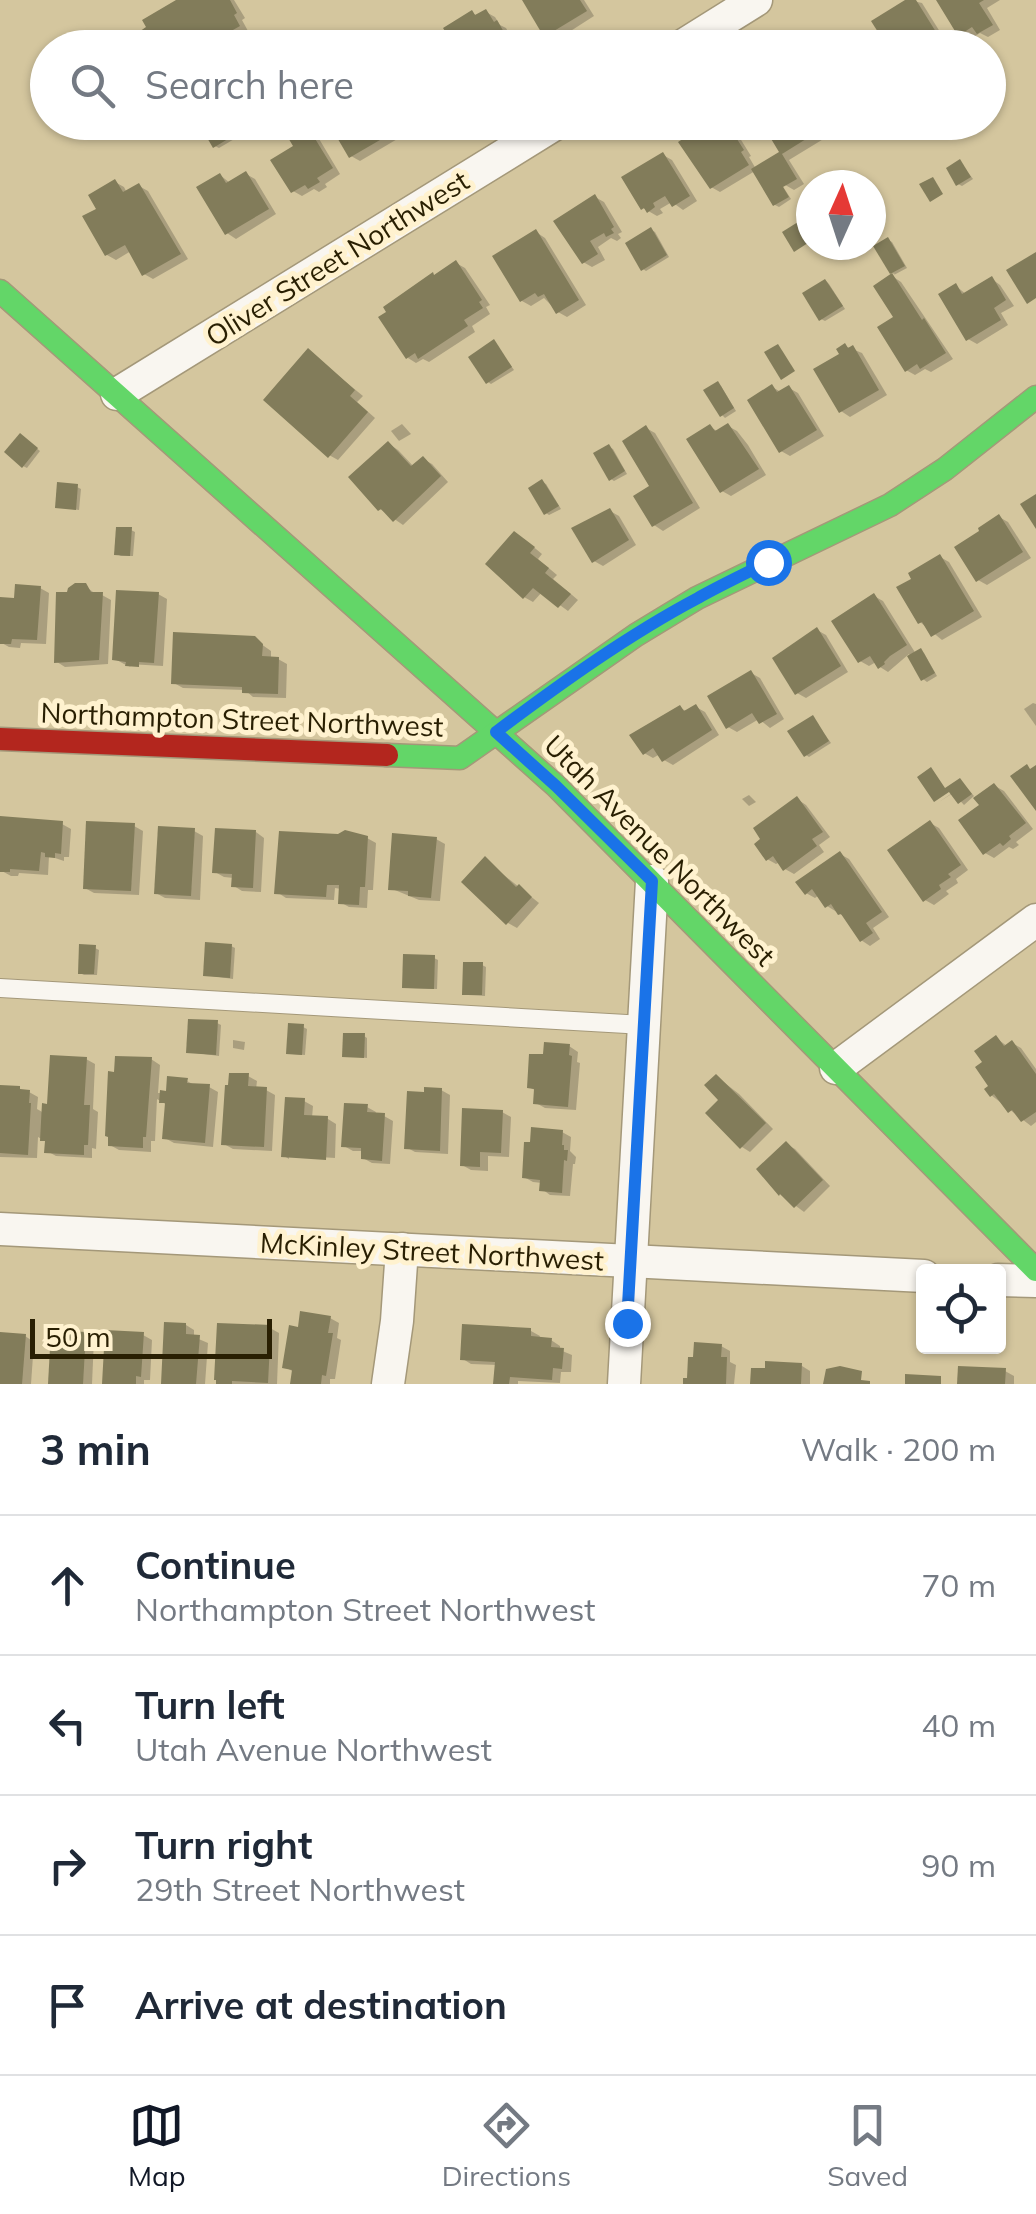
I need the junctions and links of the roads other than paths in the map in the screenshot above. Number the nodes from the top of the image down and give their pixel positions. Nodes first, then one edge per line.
1 (756, 0) edge
2 (708, 30) edge
3 (529, 140) edge
4 (0, 292) edge
5 (117, 394) junction
6 (1036, 397) edge
7 (496, 732) junction
8 (0, 738) edge
9 (652, 881) junction
10 (1036, 920) edge
11 (0, 988) edge
12 (644, 1025) junction
13 (836, 1068) junction
14 (0, 1229) edge
15 (402, 1249) junction
16 (631, 1261) junction
17 (1036, 1270) edge
18 (916, 1276) edge
19 (1006, 1280) edge
20 (1036, 1282) edge
21 (388, 1384) edge
22 (624, 1384) edge

1 - 2 street
3 - 5 street, Oliver Street Northwest
4 - 5 street, Utah Avenue Northwest
5 - 7 street, Utah Avenue Northwest
6 - 7 street, Northampton Street Northwest
7 - 8 street, Northampton Street Northwest
7 - 9 street, Utah Avenue Northwest
9 - 12 street
9 - 13 street, Utah Avenue Northwest
10 - 13 street
11 - 12 lane
12 - 16 street
13 - 17 street, Utah Avenue Northwest
14 - 15 street, McKinley Street Northwest
15 - 16 street, McKinley Street Northwest
15 - 21 street
16 - 18 street, McKinley Street Northwest
16 - 22 street
19 - 20 street

